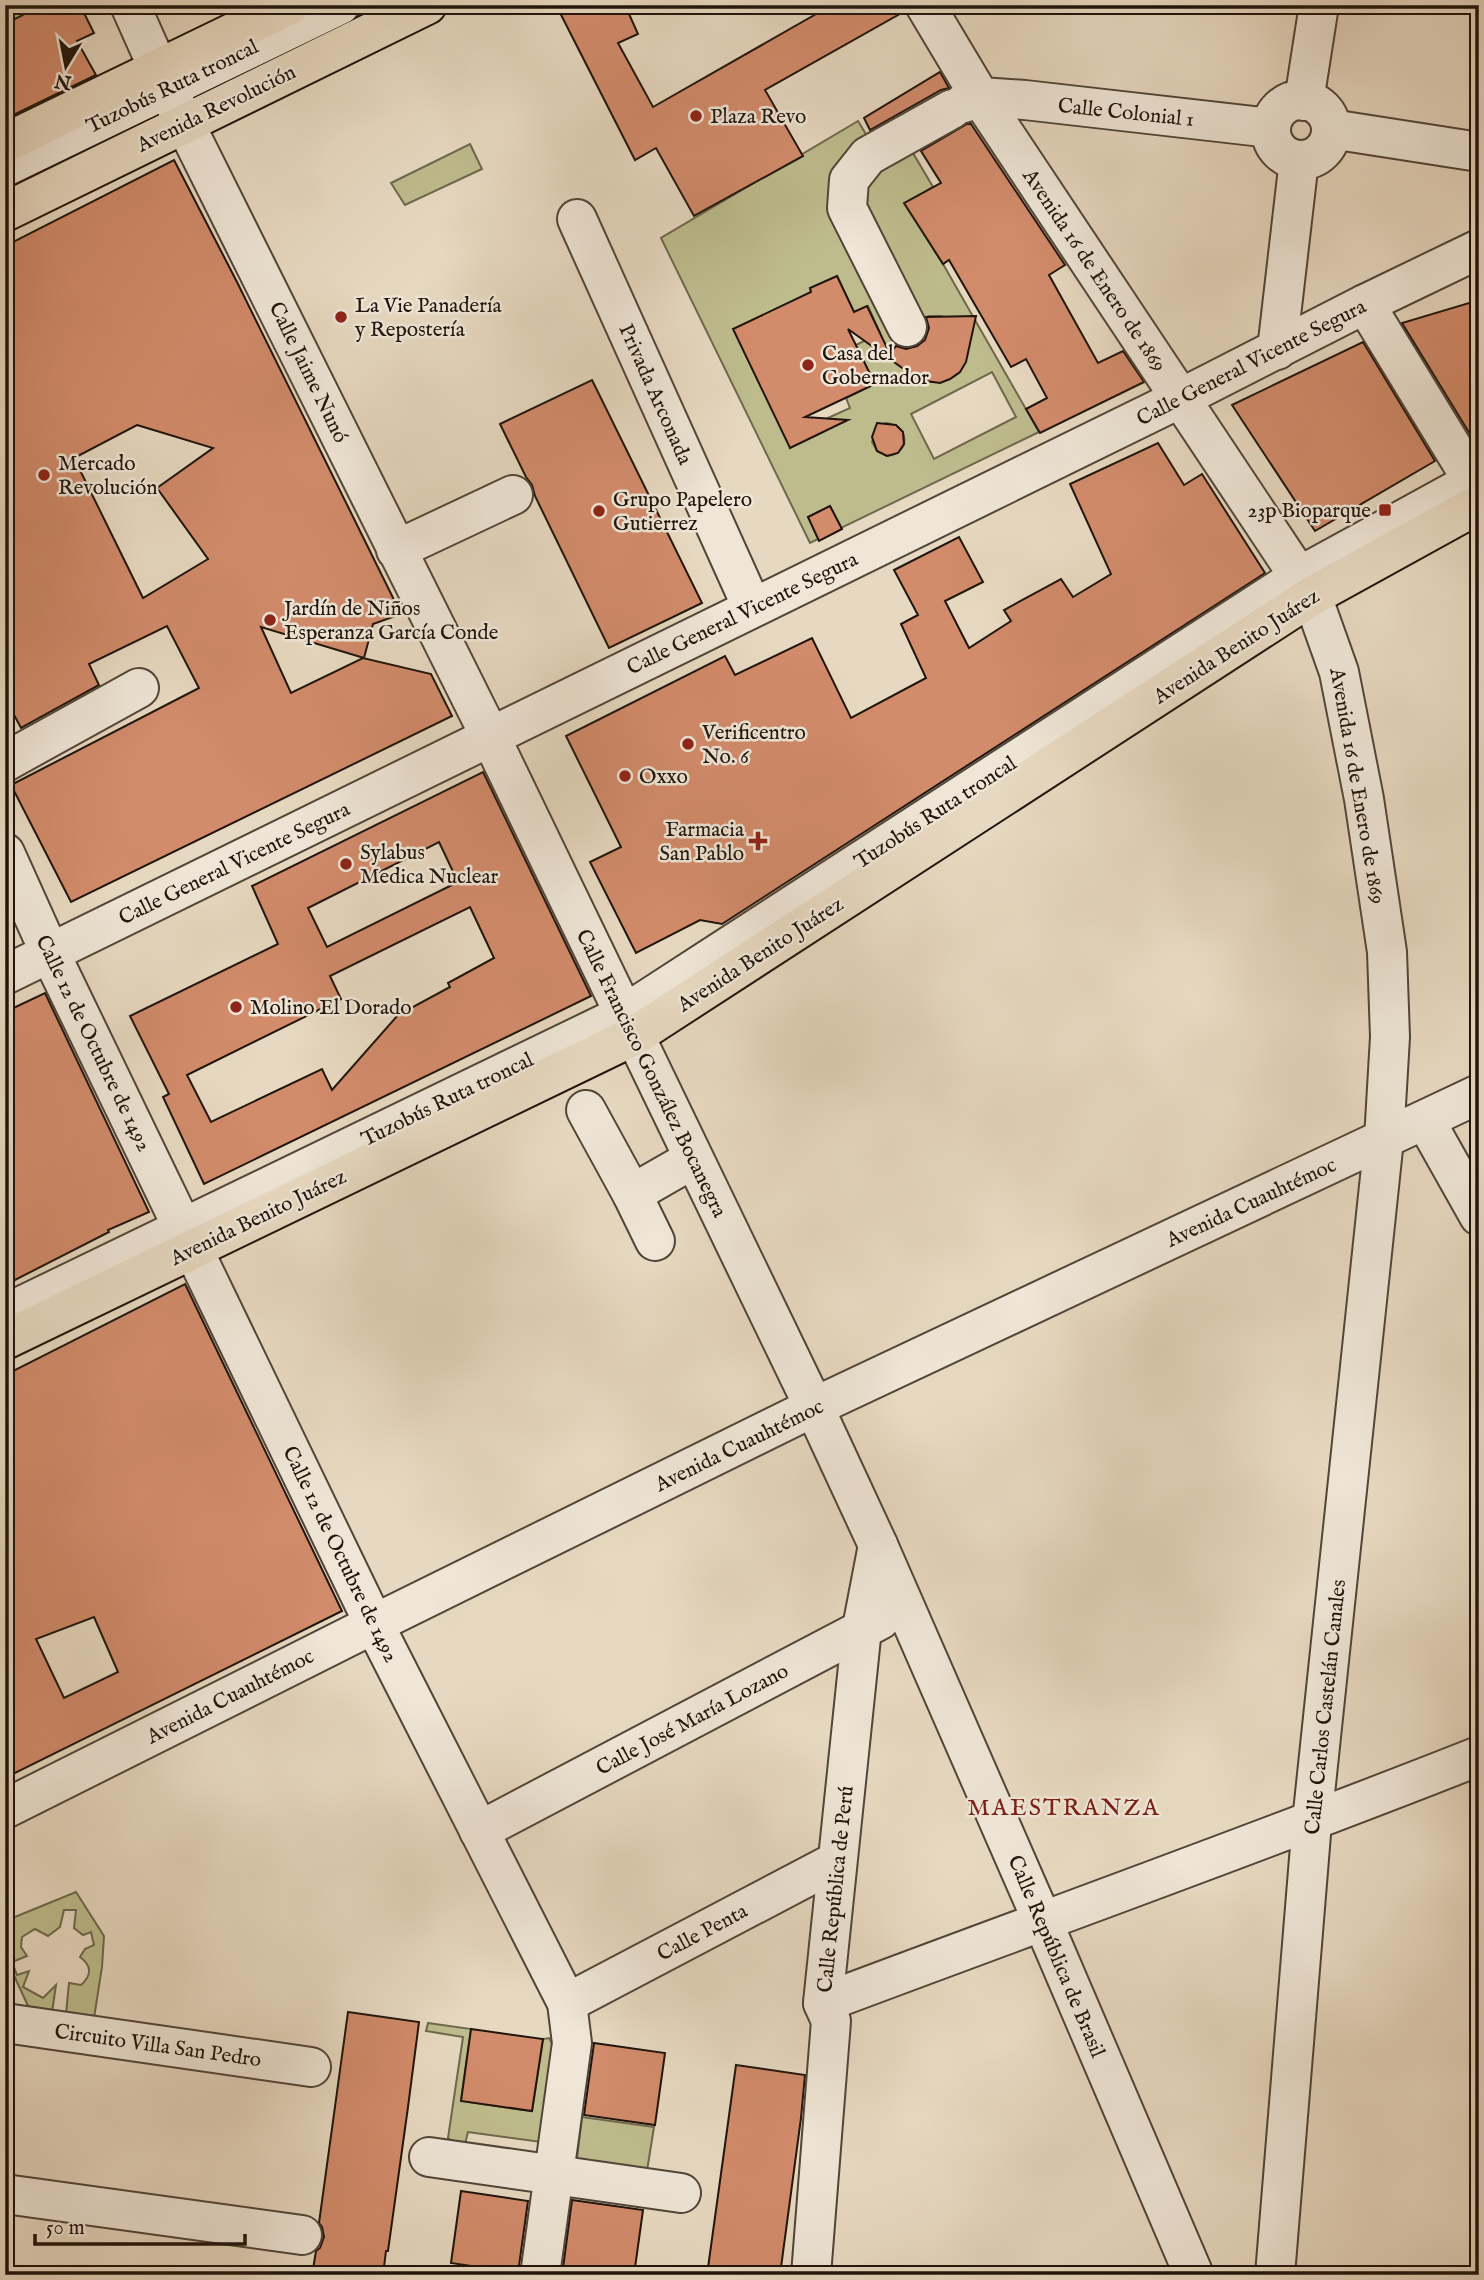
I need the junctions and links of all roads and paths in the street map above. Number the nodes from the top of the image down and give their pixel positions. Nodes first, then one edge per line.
1 (130, 5) edge
2 (290, 5) edge
3 (340, 5) edge
4 (427, 5) edge
5 (925, 5) edge
6 (1319, 5) edge
7 (163, 78) junction
8 (1304, 101) junction
9 (965, 103) junction
10 (186, 123) junction
11 (1271, 128) junction
12 (1331, 128) junction
13 (5, 143) edge
14 (1479, 152) edge
15 (1299, 160) junction
16 (5, 167) edge
17 (5, 212) edge
18 (577, 219) dead end
19 (1479, 249) edge
20 (1365, 304) junction
21 (907, 327) dead end
22 (1278, 350) junction
23 (1181, 398) junction
24 (1477, 488) edge
25 (513, 495) dead end
26 (396, 550) junction
27 (1306, 586) junction
28 (752, 607) junction
29 (139, 688) dead end
30 (491, 738) junction
31 (5, 762) edge
32 (5, 853) edge
33 (50, 953) junction
34 (5, 975) edge
35 (628, 1025) junction
36 (1479, 1094) edge
37 (586, 1110) dead end
38 (1425, 1120) junction
39 (1384, 1139) junction
40 (693, 1159) junction
41 (632, 1194) junction
42 (1479, 1216) edge
43 (188, 1238) junction
44 (655, 1241) dead end
45 (5, 1314) edge
46 (5, 1340) edge
47 (814, 1408) junction
48 (878, 1545) junction
49 (905, 1609) junction
50 (373, 1624) junction
51 (862, 1628) junction
52 (1479, 1756) edge
53 (5, 1809) edge
54 (1312, 1822) junction
55 (479, 1831) junction
56 (837, 1861) junction
57 (1042, 1920) junction
58 (567, 2003) junction
59 (823, 2003) junction
60 (5, 2024) edge
61 (310, 2067) dead end
62 (429, 2157) dead end
63 (554, 2175) junction
64 (681, 2193) dead end
65 (5, 2194) edge
66 (302, 2235) dead end
67 (540, 2275) edge
68 (811, 2275) edge
69 (1194, 2275) edge
70 (1275, 2275) edge

1 - 7 street, Calle Jaime Nunó
2 - 7 main road
3 - 7 street, Tuzobús Ruta troncal
4 - 10 main road, Avenida Revolución
5 - 9 street, Avenida 16 de Enero de 1869
6 - 8 street
7 - 10 street, Calle Jaime Nunó
7 - 13 main road
7 - 16 street, Tuzobús Ruta troncal
8 - 11 street
8 - 12 street
9 - 11 street, Calle Colonial 1
9 - 21 street
9 - 23 street, Avenida 16 de Enero de 1869
10 - 17 main road, Avenida Revolución
10 - 26 street, Calle Jaime Nunó
11 - 15 street
12 - 14 street
12 - 15 street
15 - 22 street
18 - 28 street, Privada Arconada
19 - 20 street, Calle General Vicente Segura
20 - 22 street, Calle General Vicente Segura
20 - 24 street
22 - 23 street, Calle General Vicente Segura
23 - 27 street, Avenida 16 de Enero de 1869
23 - 28 street, Calle General Vicente Segura
24 - 27 main road, Avenida Benito Juárez
25 - 26 street
26 - 30 street, Calle Jaime Nunó
27 - 35 main road, Avenida Benito Juárez
27 - 39 street, Avenida 16 de Enero de 1869
28 - 30 street, Calle General Vicente Segura
29 - 31 street
30 - 33 street, Calle General Vicente Segura
30 - 35 street, Calle Francisco González Bocanegra
32 - 33 street, Calle 12 de Octubre de 1492
33 - 34 street, Calle General Vicente Segura
33 - 43 street, Calle 12 de Octubre de 1492
35 - 40 street, Calle Francisco González Bocanegra
35 - 43 main road, Avenida Benito Juárez
36 - 38 street, Avenida Cuauhtémoc
37 - 41 street
38 - 39 street, Avenida Cuauhtémoc
38 - 42 street
39 - 47 street, Avenida Cuauhtémoc
39 - 54 street, Calle Carlos Castelán Canales
40 - 41 street
40 - 47 street, Calle Francisco González Bocanegra
41 - 44 street
43 - 45 street
43 - 46 main road, Avenida Benito Juárez
43 - 50 street, Calle 12 de Octubre de 1492
47 - 48 street, Calle República de Brasil
47 - 50 street, Avenida Cuauhtémoc
48 - 49 street, Calle República de Brasil
48 - 51 street, Calle República de Perú
49 - 51 street, Calle José María Lozano
49 - 57 street, Calle República de Brasil
50 - 53 street, Avenida Cuauhtémoc
50 - 55 street, Calle 12 de Octubre de 1492
51 - 55 street, Calle José María Lozano
51 - 56 street, Calle República de Perú
52 - 54 street
54 - 57 street
54 - 70 street, Calle Carlos Castelán Canales
55 - 58 street, Calle 12 de Octubre de 1492
56 - 58 street, Calle Penta
56 - 59 street, Calle República de Perú
57 - 59 street
57 - 69 street, Calle República de Brasil
58 - 63 street, Calle 12 de Octubre de 1492
59 - 68 street, Calle República de Perú
60 - 61 street, Circuito Villa San Pedro
62 - 63 street
63 - 64 street
63 - 67 street, Calle 12 de Octubre de 1492
65 - 66 street

